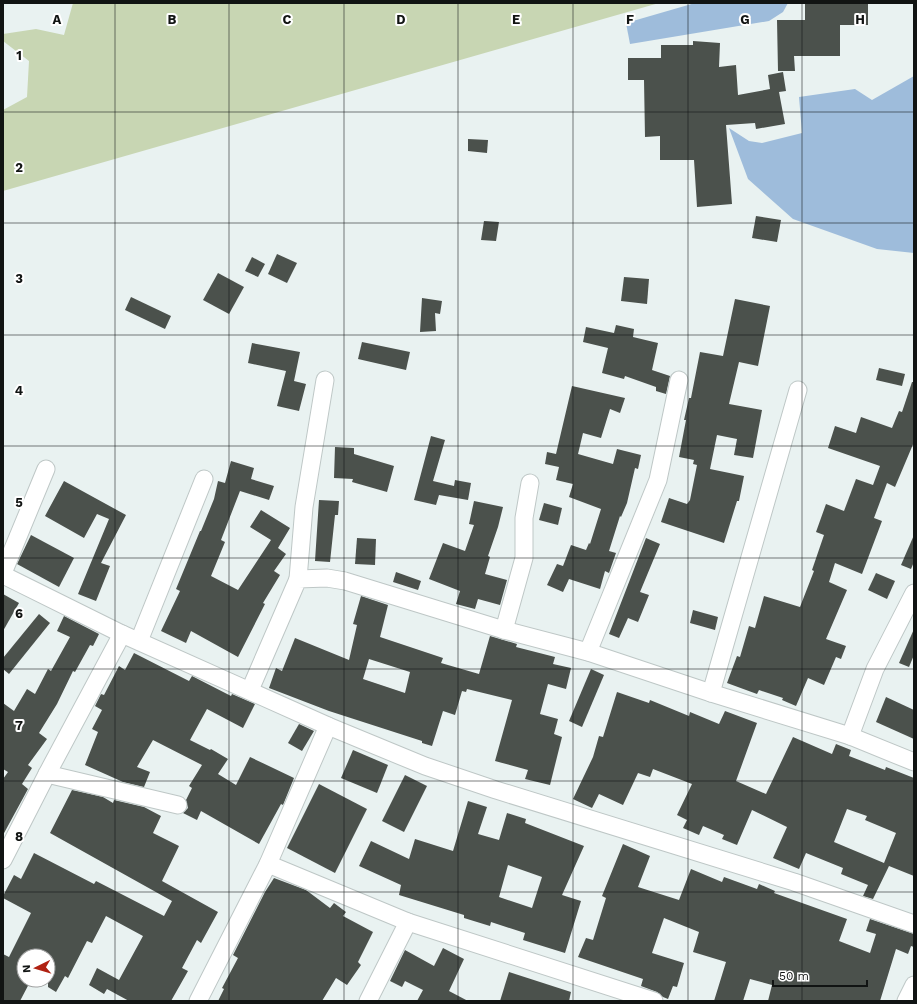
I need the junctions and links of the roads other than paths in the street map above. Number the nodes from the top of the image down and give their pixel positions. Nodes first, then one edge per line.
1 (326, 380) dead end
2 (679, 380) dead end
3 (798, 390) dead end
4 (46, 469) dead end
5 (204, 480) dead end
6 (530, 483) dead end
7 (3, 574) edge
8 (298, 579) junction
9 (914, 593) edge
10 (504, 630) junction
11 (122, 634) junction
12 (139, 641) junction
13 (588, 652) junction
14 (250, 690) junction
15 (711, 693) junction
16 (328, 726) junction
17 (850, 736) junction
18 (914, 762) edge
19 (47, 774) junction
20 (178, 805) dead end
21 (3, 860) edge
22 (268, 864) junction
23 (408, 922) junction
24 (914, 924) edge
25 (914, 984) edge
26 (198, 1001) edge
27 (368, 1001) edge
28 (654, 1001) edge
29 (906, 1001) edge

1 - 8 street
2 - 13 street
3 - 15 street
4 - 7 street
5 - 12 street
6 - 10 street
7 - 11 street
8 - 10 street
8 - 14 street
9 - 17 street
10 - 13 street
11 - 12 street
11 - 19 street
12 - 14 street
13 - 15 street
14 - 16 street
15 - 17 street
16 - 22 street
16 - 24 street
17 - 18 street
19 - 20 street
19 - 21 street
22 - 23 street
22 - 26 street
23 - 27 street
23 - 28 street
25 - 29 street

